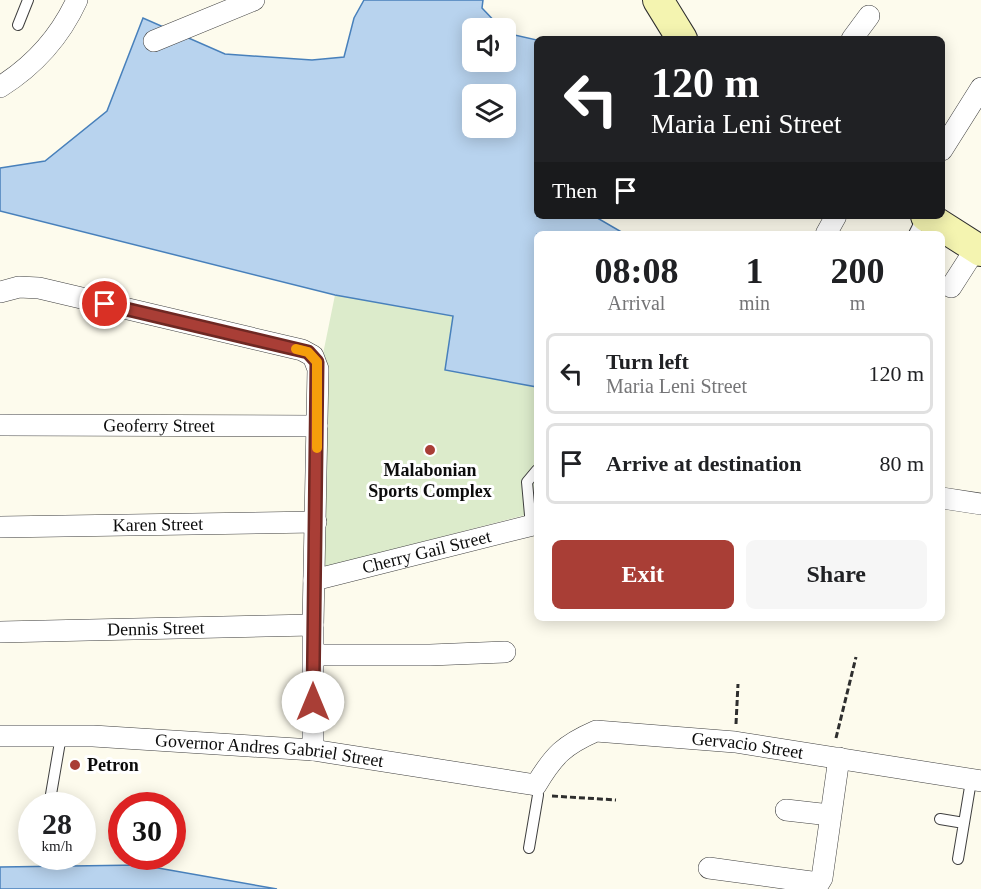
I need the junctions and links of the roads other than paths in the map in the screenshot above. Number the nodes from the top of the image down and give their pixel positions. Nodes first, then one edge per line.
1 (28, 0) edge
2 (77, 0) edge
3 (254, 0) edge
4 (658, 0) edge
5 (869, 16) dead end
6 (18, 25) dead end
7 (676, 36) edge
8 (854, 36) edge
9 (154, 41) dead end
10 (0, 87) edge
11 (981, 88) edge
12 (945, 145) edge
13 (929, 219) edge
14 (978, 250) edge
15 (951, 287) dead end
16 (0, 292) edge
17 (0, 425) edge
18 (317, 426) junction
19 (534, 474) edge
20 (945, 498) edge
21 (981, 504) edge
22 (316, 522) junction
23 (534, 525) edge
24 (0, 527) edge
25 (315, 580) junction
26 (313, 625) junction
27 (0, 632) edge
28 (505, 652) dead end
29 (314, 655) junction
30 (0, 736) edge
31 (61, 736) junction
32 (313, 750) junction
33 (835, 758) junction
34 (976, 781) edge
35 (537, 790) junction
36 (51, 792) edge
37 (786, 810) dead end
38 (830, 815) junction
39 (940, 819) dead end
40 (964, 823) junction
41 (529, 848) dead end
42 (958, 860) dead end
43 (709, 868) dead end

1 - 6 lane
2 - 10 street
3 - 9 street
4 - 7 main road
5 - 8 street
11 - 12 street
13 - 14 main road
14 - 15 street
16 - 18 street
17 - 18 street, Geoferry Street
18 - 22 street
19 - 23 lane
20 - 21 street
22 - 24 street, Karen Street
22 - 25 street
23 - 25 street, Cherry Gail Street
25 - 26 street
26 - 27 street, Dennis Street
26 - 29 street
28 - 29 street
29 - 32 street
30 - 31 street, Governor Andres Gabriel Street
31 - 32 street, Governor Andres Gabriel Street
31 - 36 lane
32 - 35 street, Governor Andres Gabriel Street
33 - 34 street, Gervacio Street
33 - 35 street, Gervacio Street
33 - 38 street
34 - 40 lane
35 - 41 lane
37 - 38 street
38 - 43 street
39 - 40 lane
40 - 42 lane

